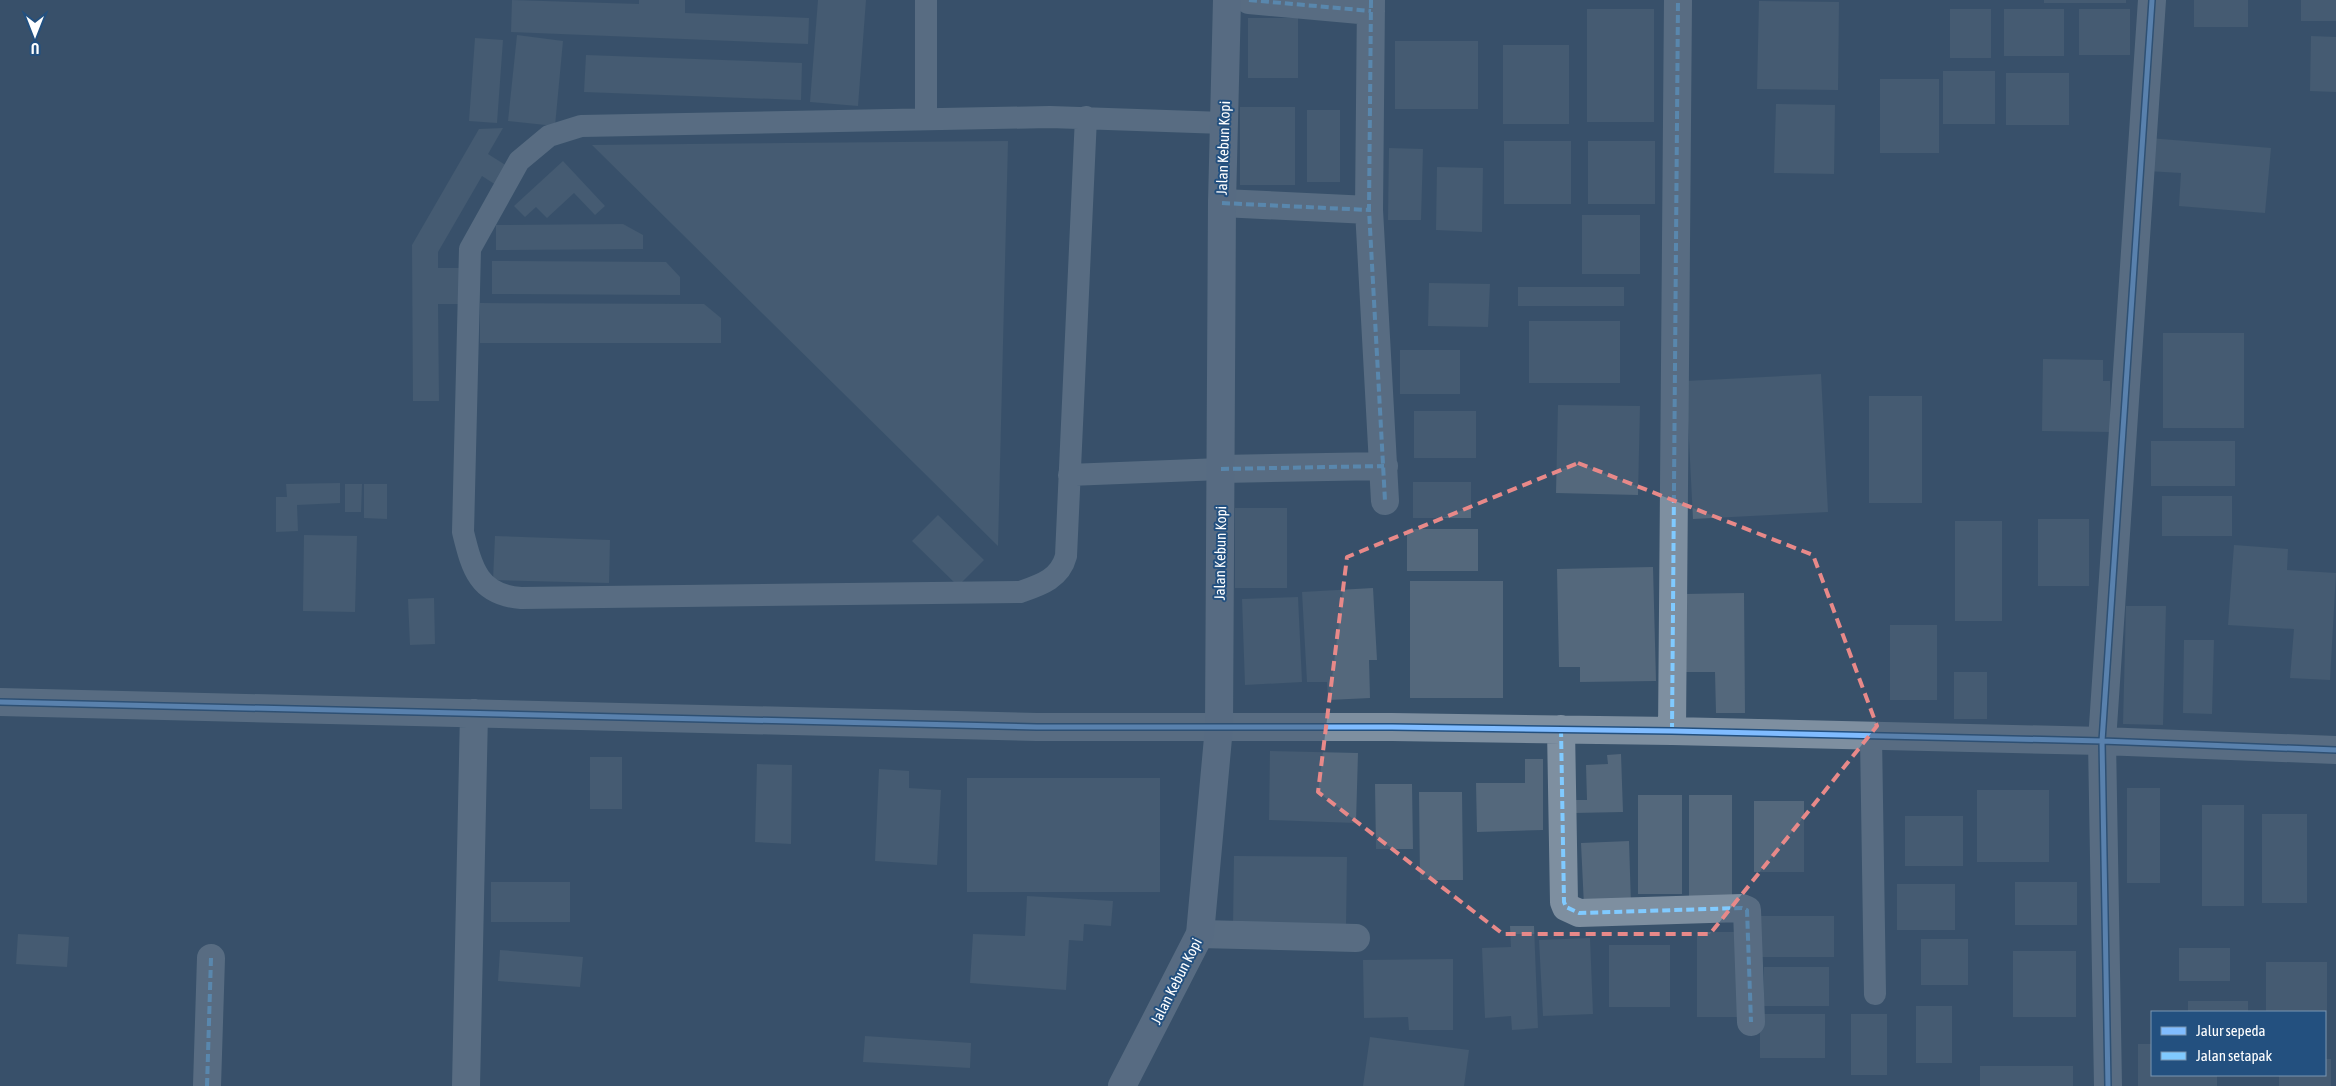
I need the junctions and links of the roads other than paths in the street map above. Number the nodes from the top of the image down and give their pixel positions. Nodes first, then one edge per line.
1 (926, 0) edge
2 (1228, 0) edge
3 (1249, 0) edge
4 (1678, 0) edge
5 (2152, 0) edge
6 (1371, 6) edge
7 (1086, 117) junction
8 (926, 119) junction
9 (1224, 123) junction
10 (1222, 203) junction
11 (1369, 210) junction
12 (1384, 466) junction
13 (1221, 469) junction
14 (1069, 475) junction
15 (1385, 502) dead end
16 (0, 702) edge
17 (474, 713) junction
18 (1219, 727) junction
19 (1560, 729) junction
20 (1672, 731) junction
21 (1871, 737) junction
22 (2102, 741) junction
23 (2336, 750) edge
24 (1200, 934) junction
25 (1356, 938) dead end
26 (211, 958) dead end
27 (1875, 994) dead end
28 (1751, 1022) dead end
29 (207, 1086) edge
30 (466, 1086) edge
31 (1122, 1086) edge
32 (2108, 1086) edge

1 - 8 lane
2 - 9 main road, Jalan Kebun Kopi
3 - 6 street
4 - 20 street
5 - 22 street
6 - 11 street
7 - 8 lane
7 - 9 lane
7 - 14 lane
8 - 14 lane
9 - 10 main road, Jalan Kebun Kopi
10 - 11 street
10 - 13 main road, Jalan Kebun Kopi
11 - 12 street
12 - 13 street
12 - 15 street
13 - 14 lane
13 - 18 main road, Jalan Kebun Kopi
16 - 17 street
17 - 18 street
17 - 30 street
18 - 19 street
18 - 24 main road, Jalan Kebun Kopi
19 - 20 street
19 - 28 street
20 - 21 street
21 - 22 street
21 - 27 lane
22 - 23 street
22 - 32 street
24 - 25 street
24 - 31 main road, Jalan Kebun Kopi
26 - 29 street

